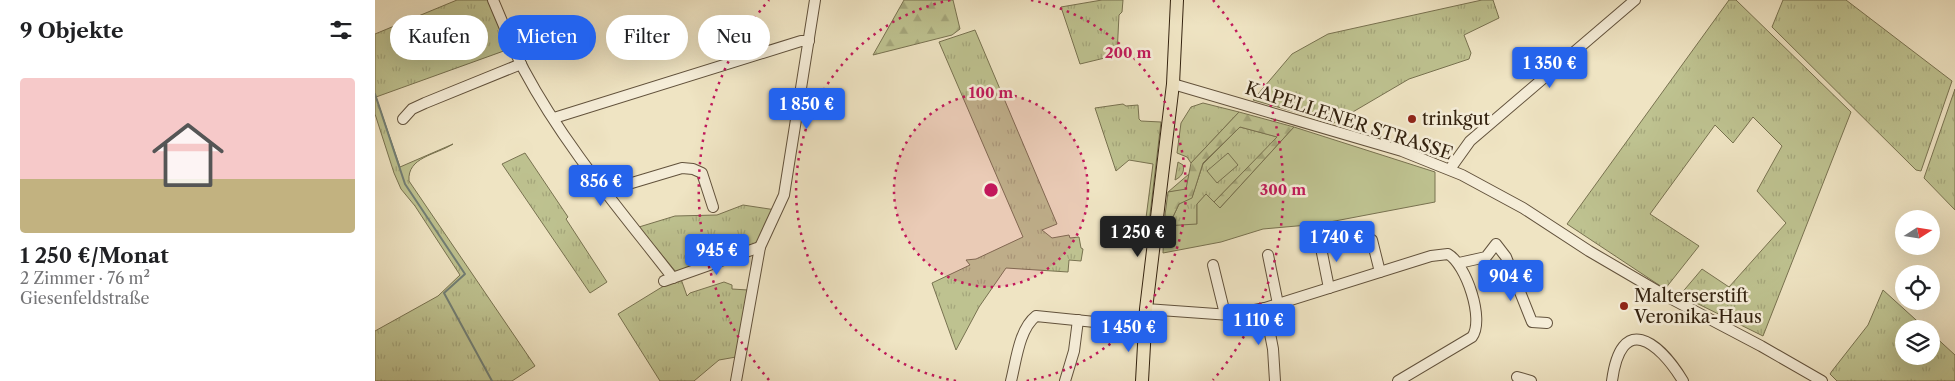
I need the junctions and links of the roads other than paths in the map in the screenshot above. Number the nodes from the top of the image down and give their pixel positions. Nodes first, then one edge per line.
1 (493, 0) edge
2 (815, 0) edge
3 (1177, 0) edge
4 (1635, 0) edge
5 (809, 41) junction
6 (521, 64) junction
7 (1173, 84) junction
8 (554, 118) junction
9 (403, 119) dead end
10 (1450, 169) junction
11 (605, 191) junction
12 (713, 207) dead end
13 (1372, 240) dead end
14 (1320, 244) dead end
15 (760, 247) junction
16 (1268, 255) dead end
17 (1459, 263) junction
18 (1213, 265) dead end
19 (1380, 272) junction
20 (1329, 288) junction
21 (1278, 304) junction
22 (1265, 308) junction
23 (1146, 309) junction
24 (1225, 314) junction
25 (1078, 320) junction
26 (1547, 323) dead end
27 (1144, 327) junction
28 (1517, 377) dead end
29 (736, 381) edge
30 (1011, 381) edge
31 (1065, 381) edge
32 (1142, 381) edge
33 (1275, 381) edge
34 (1398, 381) edge
35 (1531, 381) edge
36 (1611, 381) edge
37 (1683, 381) edge
38 (1821, 381) edge

1 - 6 street
2 - 5 street
3 - 7 main road
4 - 10 street
5 - 8 street
5 - 15 street
6 - 8 street
6 - 9 street
7 - 10 street, KAPELLENER STRASSE
7 - 23 main road
8 - 11 street
10 - 38 street, KAPELLENER STRASSE
11 - 12 street
11 - 15 street
13 - 19 street
14 - 20 street
15 - 29 street
16 - 21 street
17 - 19 street
17 - 26 street
17 - 34 street
18 - 24 street
19 - 20 street
20 - 21 street
21 - 22 street
22 - 24 street
22 - 33 street
23 - 24 street
23 - 27 main road
25 - 27 street
25 - 30 street
25 - 31 street
27 - 32 main road
28 - 35 street
36 - 37 street

